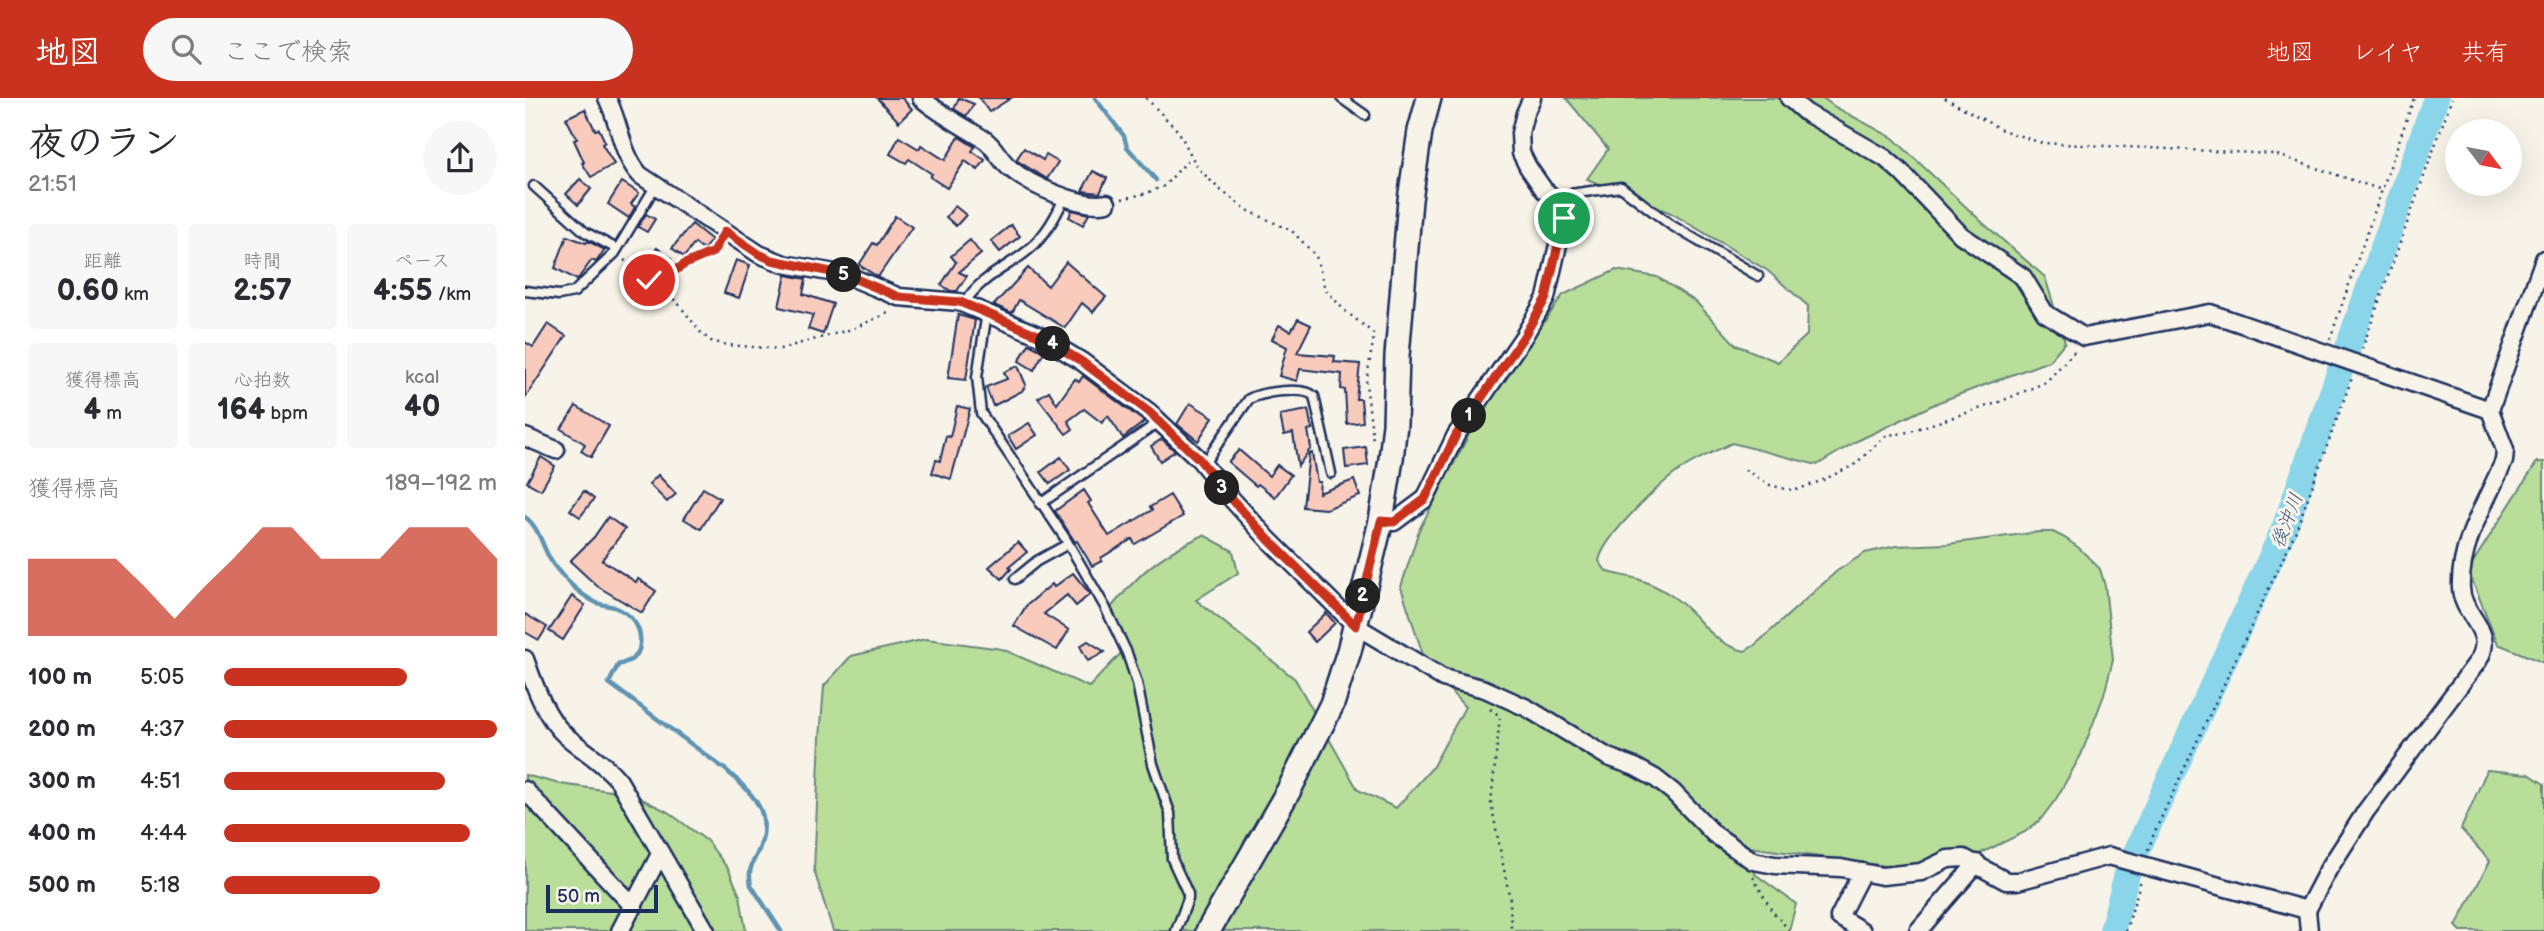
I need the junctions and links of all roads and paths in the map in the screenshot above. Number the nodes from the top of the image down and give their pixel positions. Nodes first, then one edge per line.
1 (607, 98) edge
2 (921, 98) edge
3 (1146, 98) edge
4 (1341, 98) edge
5 (1429, 98) edge
6 (1789, 98) edge
7 (1945, 98) edge
8 (2414, 98) edge
9 (2452, 98) edge
10 (1529, 99) edge
11 (1365, 114) dead end
12 (1191, 157) junction
13 (656, 185) junction
14 (534, 186) dead end
15 (2382, 190) junction
16 (1552, 197) junction
17 (1064, 198) junction
18 (1107, 203) joint
19 (725, 231) junction
20 (616, 251) junction
21 (2544, 259) edge
22 (1758, 276) dead end
23 (655, 284) junction
24 (525, 291) edge
25 (908, 298) junction
26 (964, 304) junction
27 (987, 312) junction
28 (2084, 337) junction
29 (2328, 353) junction
30 (2357, 363) junction
31 (2490, 410) junction
32 (1159, 421) junction
33 (525, 437) edge
34 (1374, 449) dead end
35 (556, 450) dead end
36 (1203, 465) junction
37 (1745, 470) dead end
38 (1331, 473) dead end
39 (1040, 504) junction
40 (1381, 521) junction
41 (1068, 544) junction
42 (1015, 579) dead end
43 (1356, 626) junction
44 (525, 659) edge
45 (1490, 709) dead end
46 (525, 790) edge
47 (1730, 847) junction
48 (660, 854) junction
49 (1977, 863) junction
50 (2144, 866) junction
51 (1861, 872) junction
52 (634, 907) junction
53 (2307, 910) junction
54 (620, 931) edge
55 (706, 931) edge
56 (1176, 931) edge
57 (1208, 931) edge
58 (1511, 931) edge
59 (1790, 931) edge
60 (1862, 931) edge
61 (1918, 931) edge
62 (2126, 931) edge
63 (2309, 931) edge

1 - 13 street
2 - 17 street
3 - 12 path
4 - 11 lane
5 - 40 street
6 - 28 street
7 - 15 path
8 - 15 path
9 - 30 path
10 - 16 street
12 - 18 path
12 - 34 path
13 - 19 street
13 - 20 lane
14 - 20 lane
15 - 29 path
16 - 22 lane
16 - 40 street
17 - 18 street
17 - 26 lane
19 - 23 path
19 - 25 street
20 - 23 path
20 - 24 lane
21 - 31 street
23 - 25 path
25 - 26 street
26 - 27 street
27 - 32 street
27 - 39 lane
28 - 29 street
28 - 37 path
29 - 30 street
30 - 31 street
30 - 50 path
31 - 53 street
32 - 36 street
32 - 39 lane
33 - 35 street
36 - 38 lane
36 - 43 street
39 - 41 lane
40 - 43 street
41 - 42 lane
41 - 56 lane
43 - 47 street
43 - 57 street
44 - 48 street
45 - 58 path
46 - 52 street
47 - 51 street
47 - 59 path
48 - 52 street
48 - 55 street
49 - 50 street
49 - 51 street
49 - 61 street
50 - 53 street
50 - 62 path
51 - 60 street
52 - 54 street
53 - 63 street

